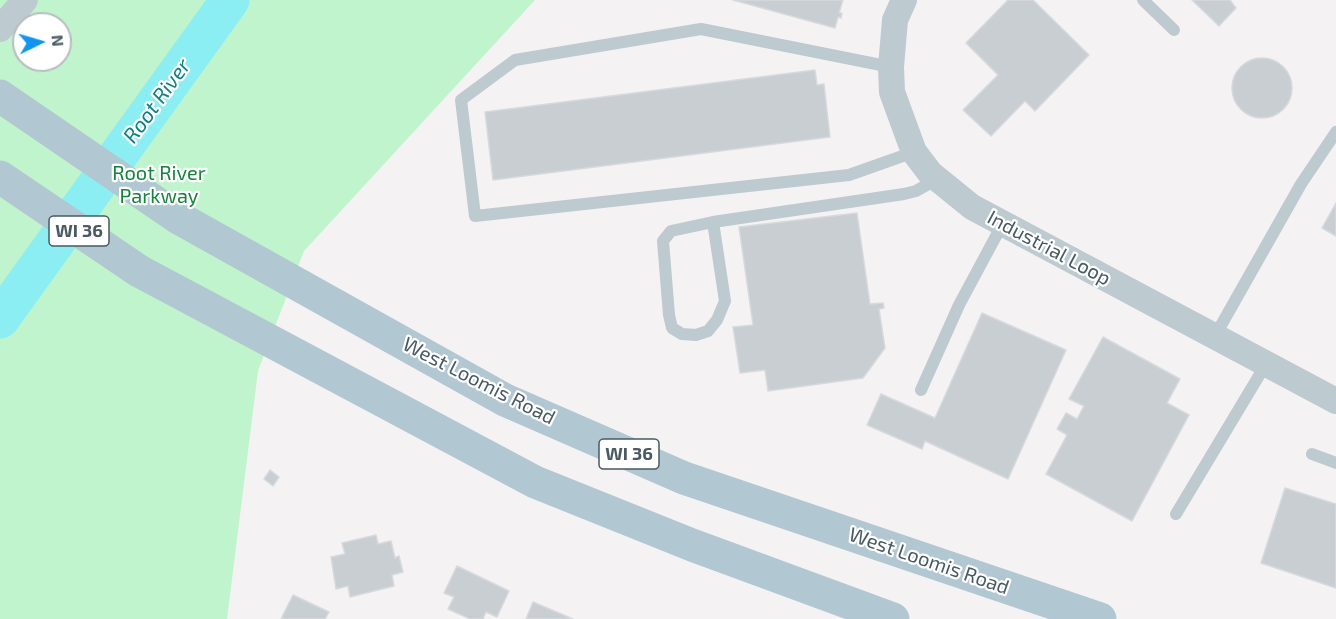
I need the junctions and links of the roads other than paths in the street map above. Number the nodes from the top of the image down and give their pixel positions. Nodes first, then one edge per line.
1 (25, 0) edge
2 (904, 0) edge
3 (1143, 0) edge
4 (0, 28) edge
5 (1174, 30) dead end
6 (891, 67) junction
7 (4, 99) edge
8 (1336, 132) edge
9 (914, 152) junction
10 (0, 177) edge
11 (937, 179) junction
12 (713, 222) junction
13 (1003, 223) junction
14 (1215, 336) junction
15 (1266, 364) junction
16 (921, 390) dead end
17 (1336, 401) edge
18 (1312, 454) dead end
19 (1336, 463) edge
20 (1176, 514) dead end
21 (1082, 616) edge
22 (893, 619) edge

1 - 4 street
2 - 6 street, Industrial Loop
3 - 5 lane
6 - 9 street, Industrial Loop
6 - 9 lane
7 - 21 main road, West Loomis Road / WI 36
8 - 14 lane
9 - 11 street, Industrial Loop
10 - 22 main road, WI 36
11 - 12 lane
11 - 13 street, Industrial Loop
12 - 12 lane
13 - 14 street, Industrial Loop
13 - 16 lane
14 - 15 street, Industrial Loop
15 - 17 street, Industrial Loop
15 - 20 lane
18 - 19 lane

